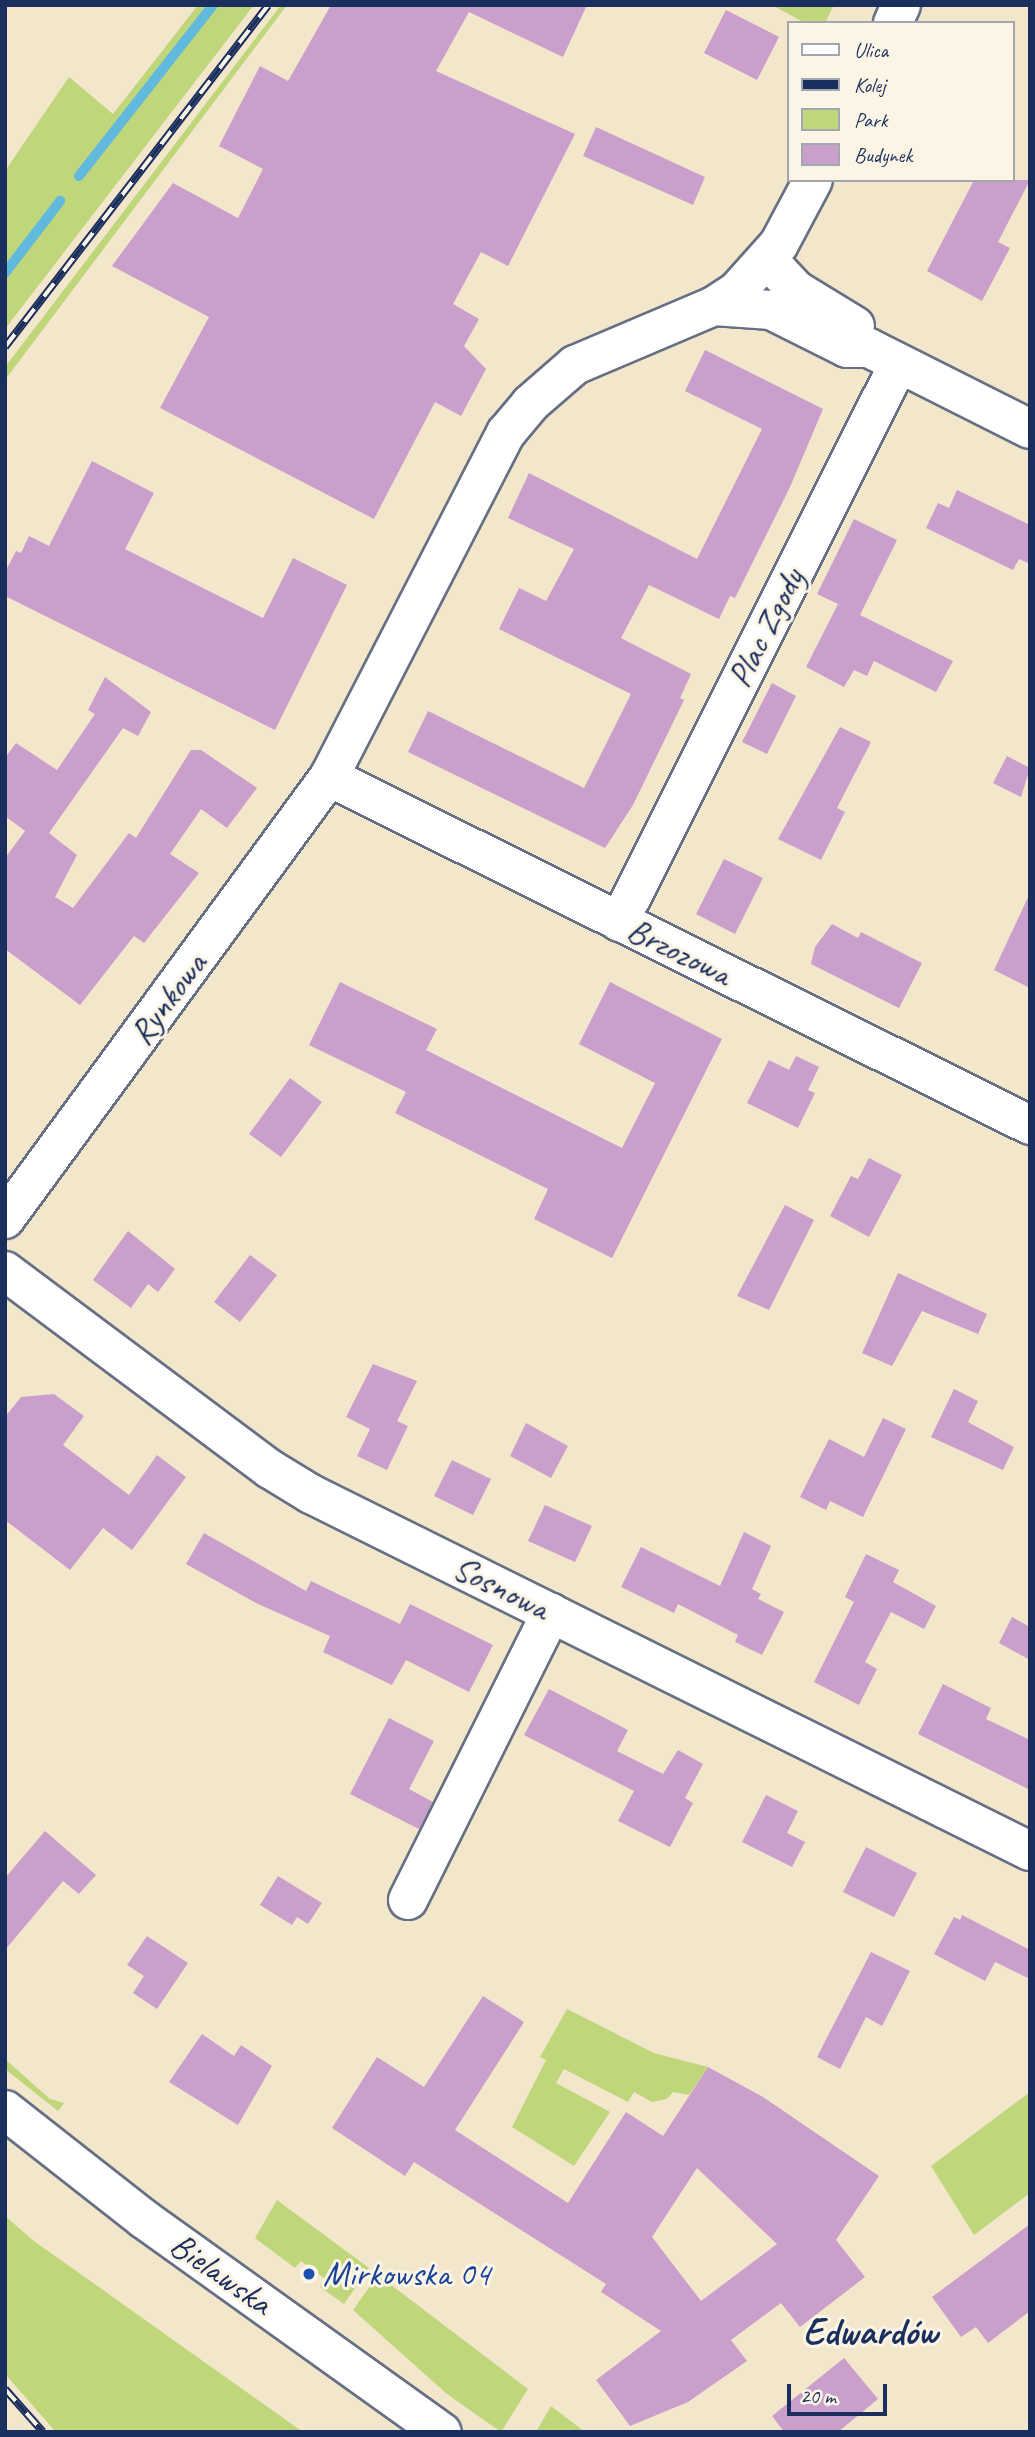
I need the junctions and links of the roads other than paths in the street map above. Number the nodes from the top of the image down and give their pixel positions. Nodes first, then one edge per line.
1 (901, 5) edge
2 (893, 21) edge
3 (812, 182) edge
4 (761, 267) junction
5 (713, 306) junction
6 (884, 357) junction
7 (1030, 429) edge
8 (329, 777) junction
9 (619, 922) junction
10 (1030, 1125) edge
11 (5, 1219) edge
12 (5, 1270) edge
13 (551, 1613) junction
14 (1030, 1851) edge
15 (408, 1900) dead end
16 (5, 2110) edge
17 (442, 2432) edge

1 - 2 street
3 - 4 street
4 - 5 street
4 - 6 street
5 - 6 street
5 - 8 street
6 - 7 street
6 - 9 street, Plac Zgody
8 - 9 street, Brzozowa
8 - 11 street, Rynkowa
9 - 10 street, Brzozowa
12 - 13 street, Sosnowa
13 - 14 street, Sosnowa
13 - 15 street
16 - 17 street, Bielawska

